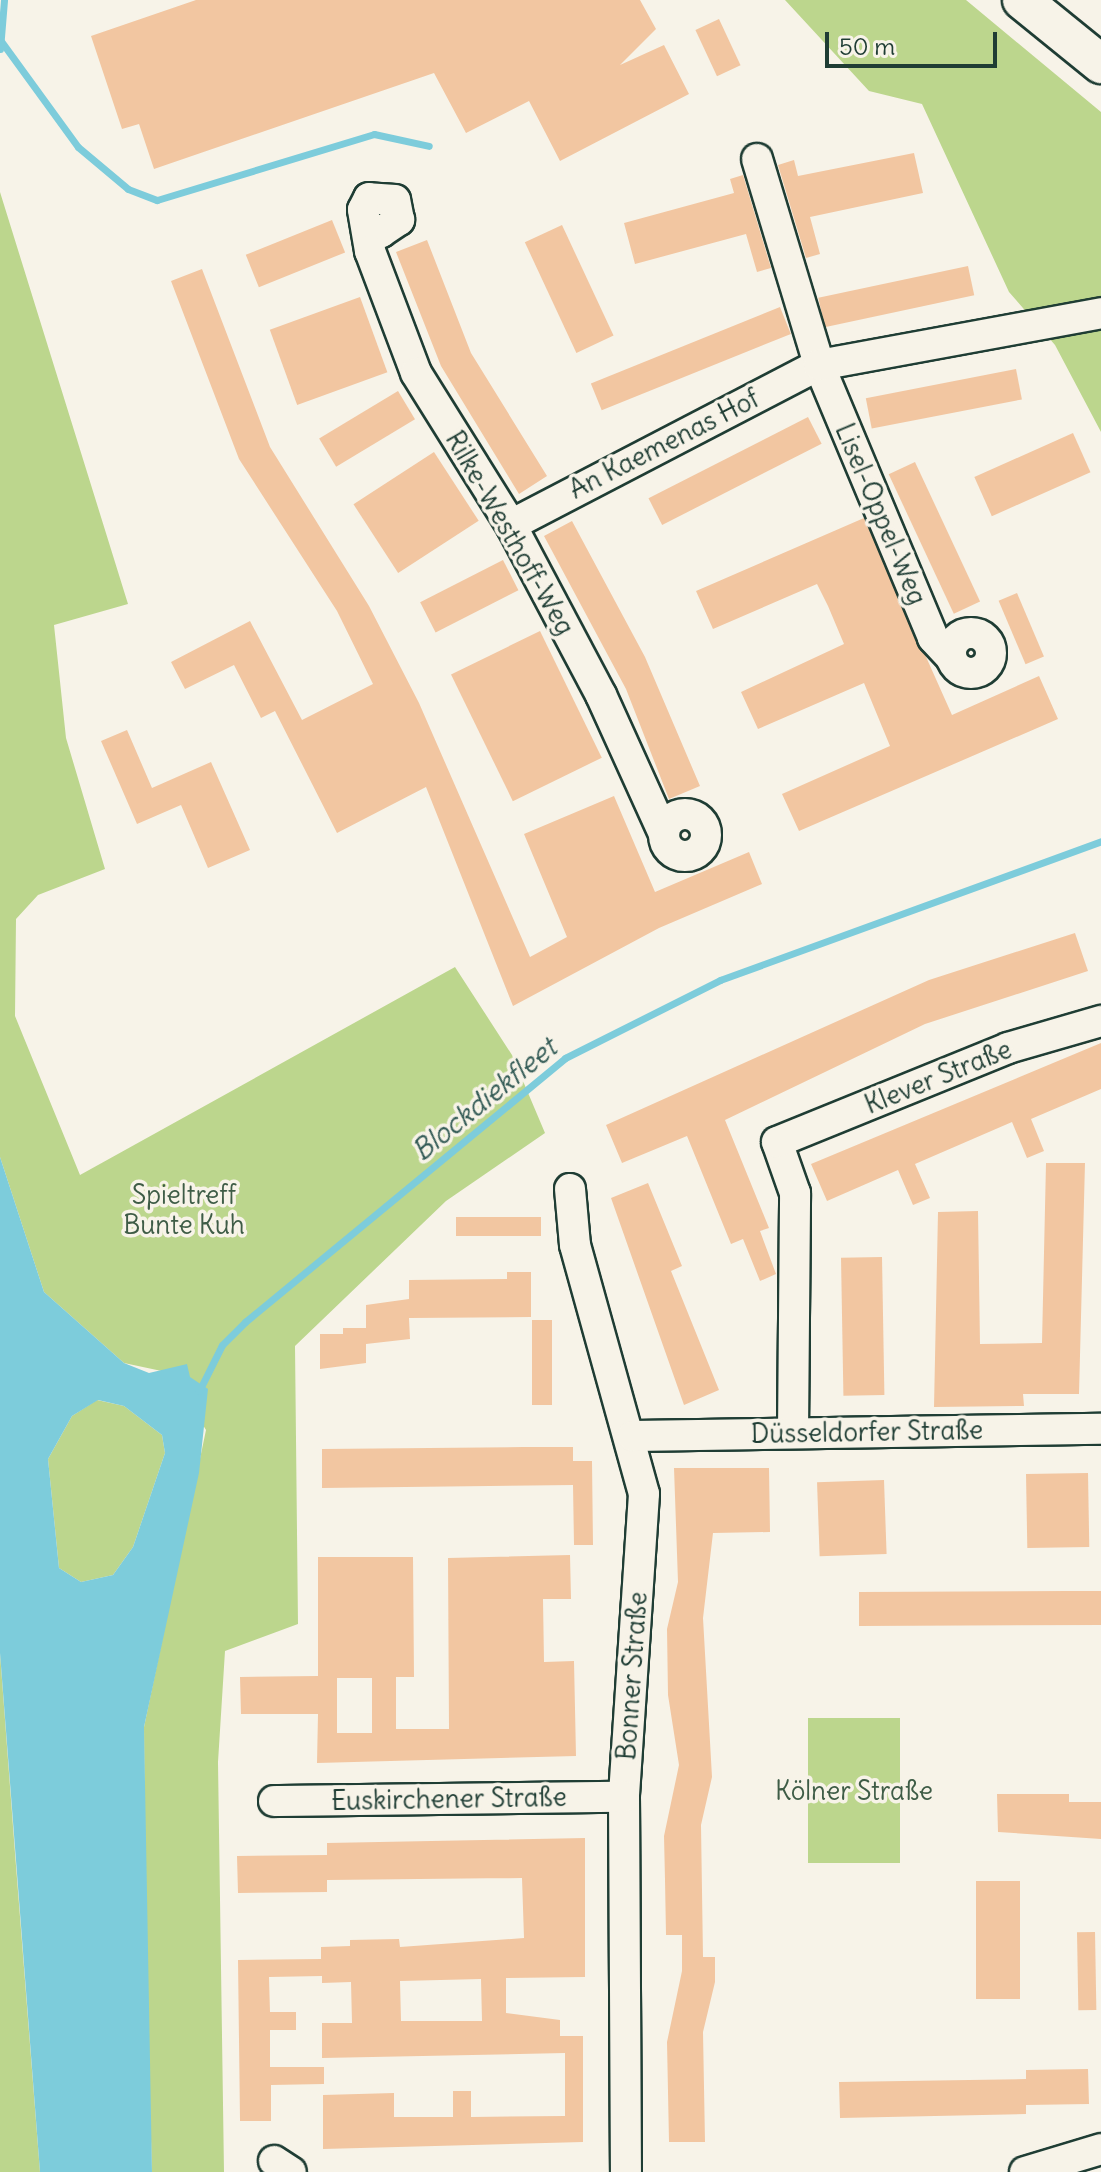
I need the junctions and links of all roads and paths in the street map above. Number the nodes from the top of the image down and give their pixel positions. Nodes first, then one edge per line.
1 (1022, 0) edge
2 (1101, 64) edge
3 (757, 159) dead end
4 (371, 228) dead end
5 (1101, 313) edge
6 (819, 365) junction
7 (511, 525) junction
8 (951, 657) dead end
9 (664, 834) dead end
10 (1101, 1021) edge
11 (570, 1189) dead end
12 (1101, 1429) edge
13 (793, 1433) junction
14 (633, 1436) junction
15 (624, 1797) junction
16 (274, 1801) dead end
17 (1101, 2149) edge
18 (626, 2172) edge
19 (1025, 2172) edge

1 - 2 main road
3 - 6 street
4 - 7 street, Rilke-Westhoff-Weg
5 - 6 street, An Kaemenas Hof
6 - 7 street, An Kaemenas Hof
6 - 8 street, Lisel-Oppel-Weg
7 - 9 street, Rilke-Westhoff-Weg
10 - 13 street, Klever Straße
11 - 14 street, Bonner Straße
12 - 13 street, Düsseldorfer Straße
13 - 14 street, Düsseldorfer Straße
14 - 15 street, Bonner Straße
15 - 16 street, Euskirchener Straße
15 - 18 street, Bonner Straße
17 - 19 street

